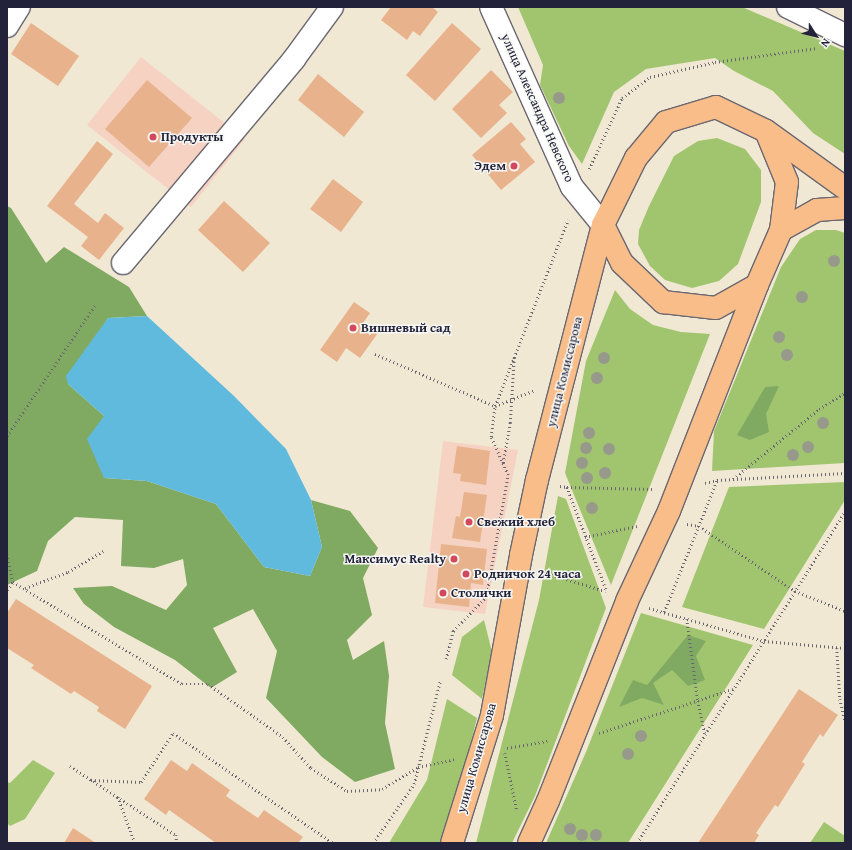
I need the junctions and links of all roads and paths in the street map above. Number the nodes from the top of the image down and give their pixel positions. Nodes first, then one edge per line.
1 (19, 7) edge
2 (332, 7) edge
3 (491, 7) edge
4 (788, 7) edge
5 (7, 26) edge
6 (845, 35) edge
7 (822, 47) dead end
8 (766, 131) junction
9 (845, 188) edge
10 (578, 194) junction
11 (845, 208) edge
12 (603, 225) junction
13 (781, 230) junction
14 (123, 264) dead end
15 (757, 285) junction
16 (95, 305) dead end
17 (375, 354) dead end
18 (515, 354) junction
19 (564, 378) junction
20 (845, 393) edge
21 (512, 399) junction
22 (495, 406) junction
23 (7, 436) edge
24 (503, 464) junction
25 (845, 473) edge
26 (732, 479) junction
27 (717, 480) junction
28 (567, 487) dead end
29 (677, 490) junction
30 (845, 511) edge
31 (665, 520) junction
32 (699, 526) junction
33 (585, 537) dead end
34 (103, 551) dead end
35 (7, 554) edge
36 (493, 558) junction
37 (519, 565) junction
38 (13, 582) junction
39 (24, 588) junction
40 (7, 590) edge
41 (605, 591) dead end
42 (795, 591) junction
43 (845, 611) edge
44 (664, 612) dead end
45 (687, 619) dead end
46 (837, 648) dead end
47 (446, 659) dead end
48 (440, 682) dead end
49 (845, 721) edge
50 (705, 735) junction
51 (504, 748) dead end
52 (70, 766) dead end
53 (418, 767) junction
54 (90, 780) junction
55 (117, 797) junction
56 (518, 814) dead end
57 (135, 843) edge
58 (177, 843) edge
59 (333, 843) edge
60 (373, 843) edge
61 (452, 843) edge
62 (528, 843) edge
63 (637, 843) edge

1 - 5 street
2 - 14 street
3 - 10 street, улица Александра Невского
4 - 6 street
7 - 10 path
8 - 9 main road, улица Комиссарова
8 - 12 main road, улица Комиссарова
8 - 13 main road
10 - 12 street, улица Александра Невского
10 - 18 path
11 - 13 main road
12 - 15 main road
12 - 19 main road, улица Комиссарова
13 - 15 main road
15 - 29 main road
16 - 23 path
17 - 22 path
18 - 21 path
18 - 22 path
19 - 21 path
19 - 37 main road, улица Комиссарова
20 - 26 path
21 - 22 path
21 - 24 path
22 - 24 path
24 - 36 path
25 - 26 path
26 - 27 path
27 - 29 path
27 - 32 path
28 - 29 path
29 - 31 main road
30 - 42 path
31 - 32 path
31 - 33 path
31 - 62 main road
32 - 42 path
32 - 44 path
34 - 39 path
35 - 38 path
36 - 37 path
36 - 47 path
37 - 41 path
37 - 61 main road, улица Комиссарова
38 - 39 path
38 - 40 path
39 - 53 path
42 - 43 path
42 - 50 path
45 - 50 path
46 - 49 path
48 - 53 path
50 - 63 path
51 - 56 path
52 - 54 path
53 - 60 path
54 - 55 path
54 - 59 path
55 - 57 path
55 - 58 path

